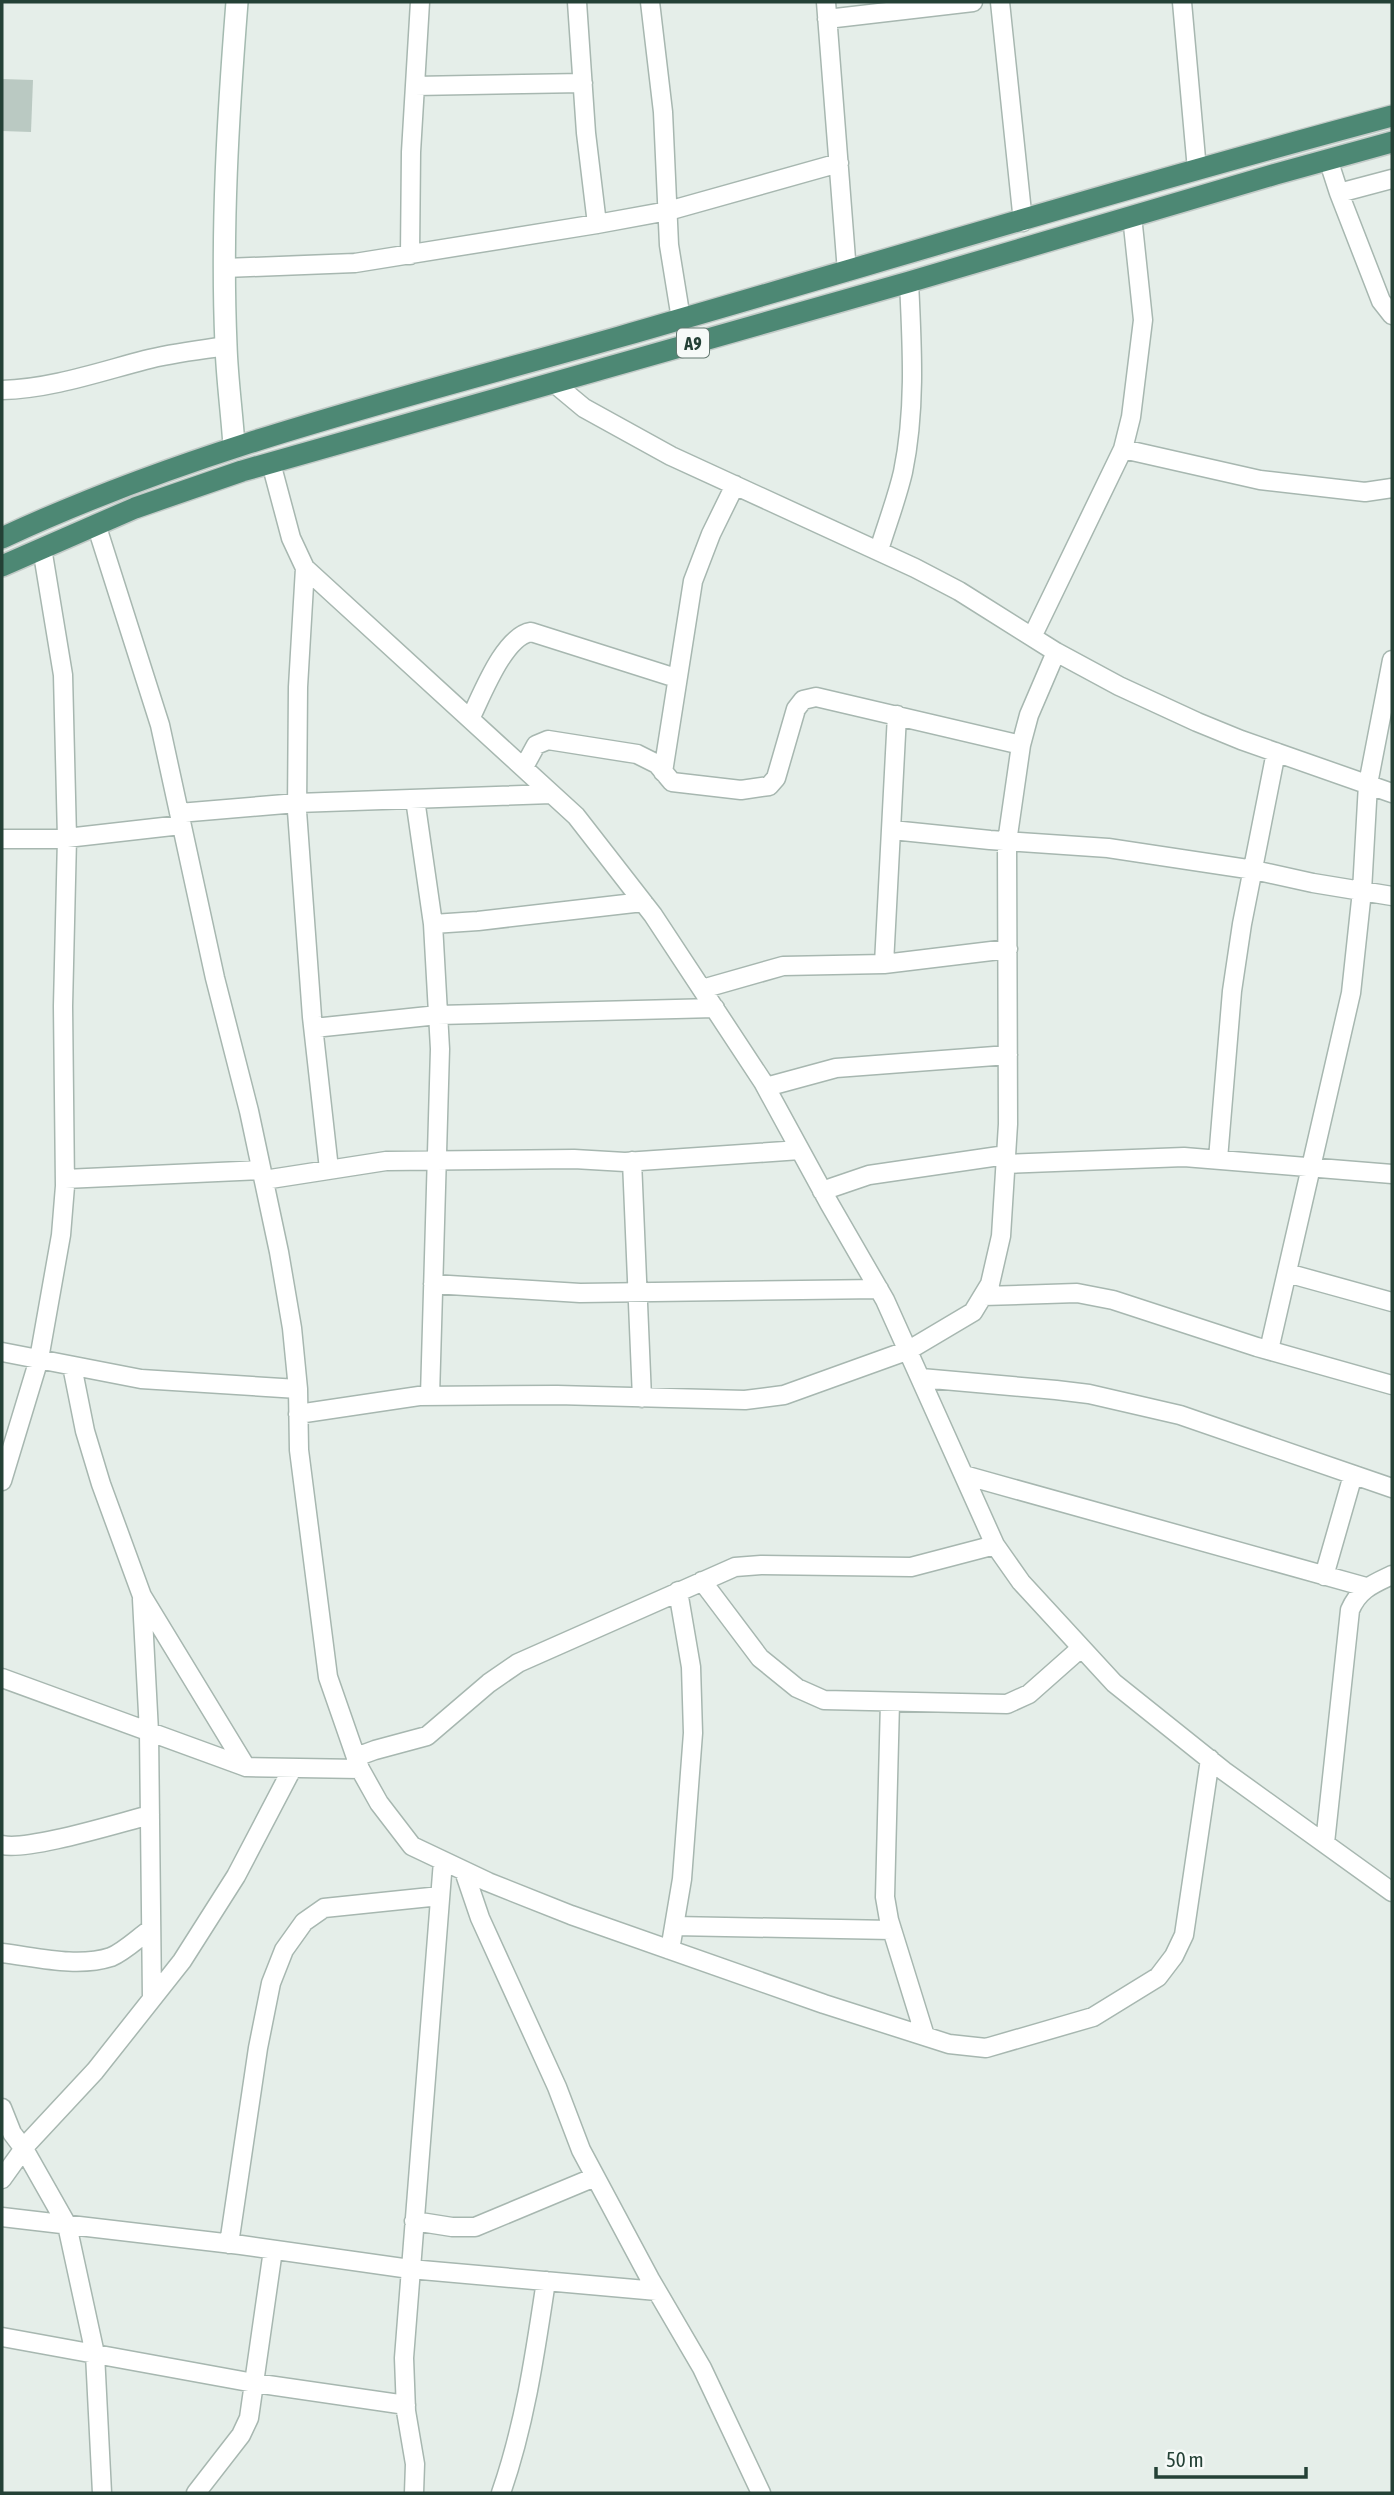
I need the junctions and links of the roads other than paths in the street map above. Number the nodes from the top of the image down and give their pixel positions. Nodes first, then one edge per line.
1 (237, 2) edge
2 (420, 2) edge
3 (577, 2) edge
4 (650, 2) edge
5 (973, 2) edge
6 (1000, 2) edge
7 (1182, 2) edge
8 (827, 10) edge
9 (583, 83) junction
10 (415, 86) junction
11 (1392, 116) edge
12 (1392, 142) edge
13 (1328, 159) junction
14 (839, 163) junction
15 (1197, 170) junction
16 (1392, 179) edge
17 (1339, 192) junction
18 (668, 211) junction
19 (1132, 216) junction
20 (1023, 222) junction
21 (597, 224) junction
22 (410, 255) junction
23 (225, 268) junction
24 (847, 272) junction
25 (909, 282) junction
26 (1392, 315) edge
27 (681, 319) junction
28 (226, 346) junction
29 (554, 383) junction
30 (2, 390) edge
31 (234, 446) junction
32 (1123, 449) junction
33 (271, 463) junction
34 (735, 485) junction
35 (1392, 488) edge
36 (96, 524) junction
37 (2, 538) edge
38 (42, 548) junction
39 (879, 550) junction
40 (2, 566) edge
41 (305, 568) junction
42 (1032, 637) junction
43 (1056, 652) junction
44 (1392, 660) edge
45 (677, 678) junction
46 (897, 715) junction
47 (470, 719) junction
48 (1021, 745) junction
49 (1276, 752) junction
50 (524, 767) junction
51 (663, 772) junction
52 (1368, 784) junction
53 (1392, 793) edge
54 (552, 794) junction
55 (415, 799) junction
56 (297, 803) junction
57 (180, 819) junction
58 (892, 830) junction
59 (67, 838) junction
60 (2, 839) edge
61 (1007, 842) junction
62 (1254, 870) junction
63 (1362, 891) junction
64 (1392, 896) edge
65 (643, 902) junction
66 (433, 924) junction
67 (1008, 949) junction
68 (884, 964) junction
69 (702, 989) junction
70 (715, 1008) junction
71 (438, 1015) junction
72 (314, 1028) junction
73 (1008, 1055) junction
74 (766, 1087) junction
75 (800, 1150) junction
76 (1006, 1159) junction
77 (1218, 1159) junction
78 (437, 1161) junction
79 (632, 1161) junction
80 (1311, 1167) junction
81 (329, 1169) junction
82 (1392, 1174) edge
83 (262, 1175) junction
84 (65, 1180) junction
85 (822, 1191) junction
86 (1287, 1273) junction
87 (433, 1284) junction
88 (878, 1289) junction
89 (636, 1292) junction
90 (983, 1296) junction
91 (1392, 1302) edge
92 (909, 1350) junction
93 (1269, 1350) junction
94 (2, 1352) edge
95 (39, 1359) junction
96 (72, 1366) junction
97 (920, 1378) junction
98 (1392, 1385) edge
99 (298, 1390) junction
100 (430, 1396) junction
101 (642, 1398) junction
102 (298, 1414) junction
103 (964, 1475) junction
104 (1353, 1475) junction
105 (2, 1481) edge
106 (1392, 1488) edge
107 (995, 1545) junction
108 (1392, 1575) edge
109 (1324, 1576) junction
110 (702, 1581) junction
111 (1366, 1587) junction
112 (678, 1591) junction
113 (142, 1596) junction
114 (1081, 1648) junction
115 (2, 1678) edge
116 (890, 1702) junction
117 (149, 1732) junction
118 (1210, 1759) junction
119 (358, 1763) junction
120 (246, 1768) junction
121 (292, 1769) junction
122 (150, 1815) junction
123 (1325, 1843) junction
124 (2, 1845) edge
125 (443, 1861) junction
126 (464, 1871) junction
127 (1392, 1892) edge
128 (440, 1896) junction
129 (674, 1926) junction
130 (151, 1928) junction
131 (892, 1930) junction
132 (670, 1950) junction
133 (2, 1953) edge
134 (152, 1999) junction
135 (925, 2036) junction
136 (2, 2108) edge
137 (24, 2149) junction
138 (595, 2177) junction
139 (2, 2179) edge
140 (2, 2217) edge
141 (414, 2221) junction
142 (67, 2225) junction
143 (229, 2244) junction
144 (273, 2250) junction
145 (411, 2269) junction
146 (546, 2281) junction
147 (657, 2291) junction
148 (2, 2337) edge
149 (95, 2354) junction
150 (254, 2384) junction
151 (406, 2405) junction
152 (102, 2493) edge
153 (195, 2493) edge
154 (414, 2493) edge
155 (500, 2493) edge
156 (761, 2493) edge

1 - 23 main road
2 - 10 street
3 - 9 street
4 - 18 street
5 - 8 street
6 - 20 street
7 - 15 street
8 - 14 street
9 - 10 street
9 - 21 street
10 - 22 street
11 - 15 highway, A9
12 - 13 highway, A9
13 - 17 street
13 - 19 highway, A9
14 - 18 street
14 - 24 street
15 - 20 highway, A9
16 - 17 street
17 - 26 street
18 - 21 street
18 - 27 street
19 - 25 highway, A9
19 - 32 street
20 - 24 highway, A9
21 - 22 street
22 - 23 street
23 - 28 main road
24 - 27 highway, A9
25 - 29 highway, A9
25 - 39 street
27 - 31 highway, A9
28 - 30 street
28 - 31 main road
29 - 33 highway, A9
29 - 34 street
31 - 37 highway, A9
32 - 35 street
32 - 42 street
33 - 36 highway, A9
33 - 41 street
34 - 39 street
34 - 45 street
36 - 38 highway, A9
36 - 57 street
38 - 40 highway, A9
38 - 59 street
39 - 42 street
41 - 47 street
41 - 56 street
42 - 43 street
43 - 48 street
43 - 49 street
44 - 52 street
45 - 47 street
45 - 51 street
46 - 48 street
46 - 51 street
46 - 58 street
47 - 50 street
48 - 61 street
49 - 52 street
49 - 62 street
50 - 51 street
50 - 54 street
52 - 53 street
52 - 63 street
54 - 55 street
54 - 65 street
55 - 56 street
55 - 66 street
56 - 57 street
56 - 72 street
57 - 59 street
57 - 83 street
58 - 61 street
58 - 68 street
59 - 60 street
59 - 84 street
61 - 62 street
61 - 67 street
62 - 63 street
62 - 77 street
63 - 64 street
63 - 80 street
65 - 66 street
65 - 69 street
66 - 71 street
67 - 68 street
67 - 73 street
68 - 69 street
69 - 70 street
70 - 71 street
70 - 74 street
71 - 72 street
71 - 78 street
72 - 81 street
73 - 74 street
73 - 76 street
74 - 75 street
75 - 79 street
75 - 85 street
76 - 77 street
76 - 85 street
76 - 90 street
77 - 80 street
78 - 79 street
78 - 81 street
78 - 87 street
79 - 89 street
80 - 82 street
80 - 86 street
81 - 83 street
83 - 84 street
83 - 99 street
84 - 95 street
85 - 88 street
86 - 91 street
86 - 93 street
87 - 89 street
87 - 100 street
88 - 89 street
88 - 92 street
89 - 101 street
90 - 92 street
90 - 93 street
92 - 97 street
92 - 101 street
93 - 98 street
94 - 95 street
95 - 96 street
95 - 105 street
96 - 99 street
96 - 113 street
97 - 103 street
97 - 104 street
99 - 102 street
100 - 101 street
100 - 102 street
102 - 119 street
103 - 107 street
103 - 109 street
104 - 106 street
104 - 109 street
107 - 110 street
107 - 114 street
108 - 111 street
109 - 111 street
110 - 112 street
110 - 116 street
111 - 123 street
112 - 119 street
112 - 129 street
113 - 117 street
113 - 120 street
114 - 116 street
114 - 118 street
115 - 117 street
116 - 131 street
117 - 120 street
117 - 122 street
118 - 123 street
118 - 135 street
119 - 121 street
119 - 125 street
120 - 121 street
121 - 134 street
122 - 124 street
122 - 130 street
123 - 127 street
125 - 126 street
125 - 128 street
126 - 132 street
126 - 138 street
128 - 141 street
128 - 143 street
129 - 131 street
129 - 132 street
130 - 133 street
130 - 134 street
131 - 135 street
132 - 135 street
134 - 137 street
136 - 137 street
137 - 139 street
137 - 142 street
138 - 141 street
138 - 147 street
140 - 142 street
141 - 145 street
142 - 143 street
142 - 149 street
143 - 144 street
144 - 145 street
144 - 150 street
145 - 146 street
145 - 151 street
146 - 147 street
146 - 155 street
147 - 156 street
148 - 149 street
149 - 150 street
149 - 152 street
150 - 151 street
150 - 153 street
151 - 154 street

